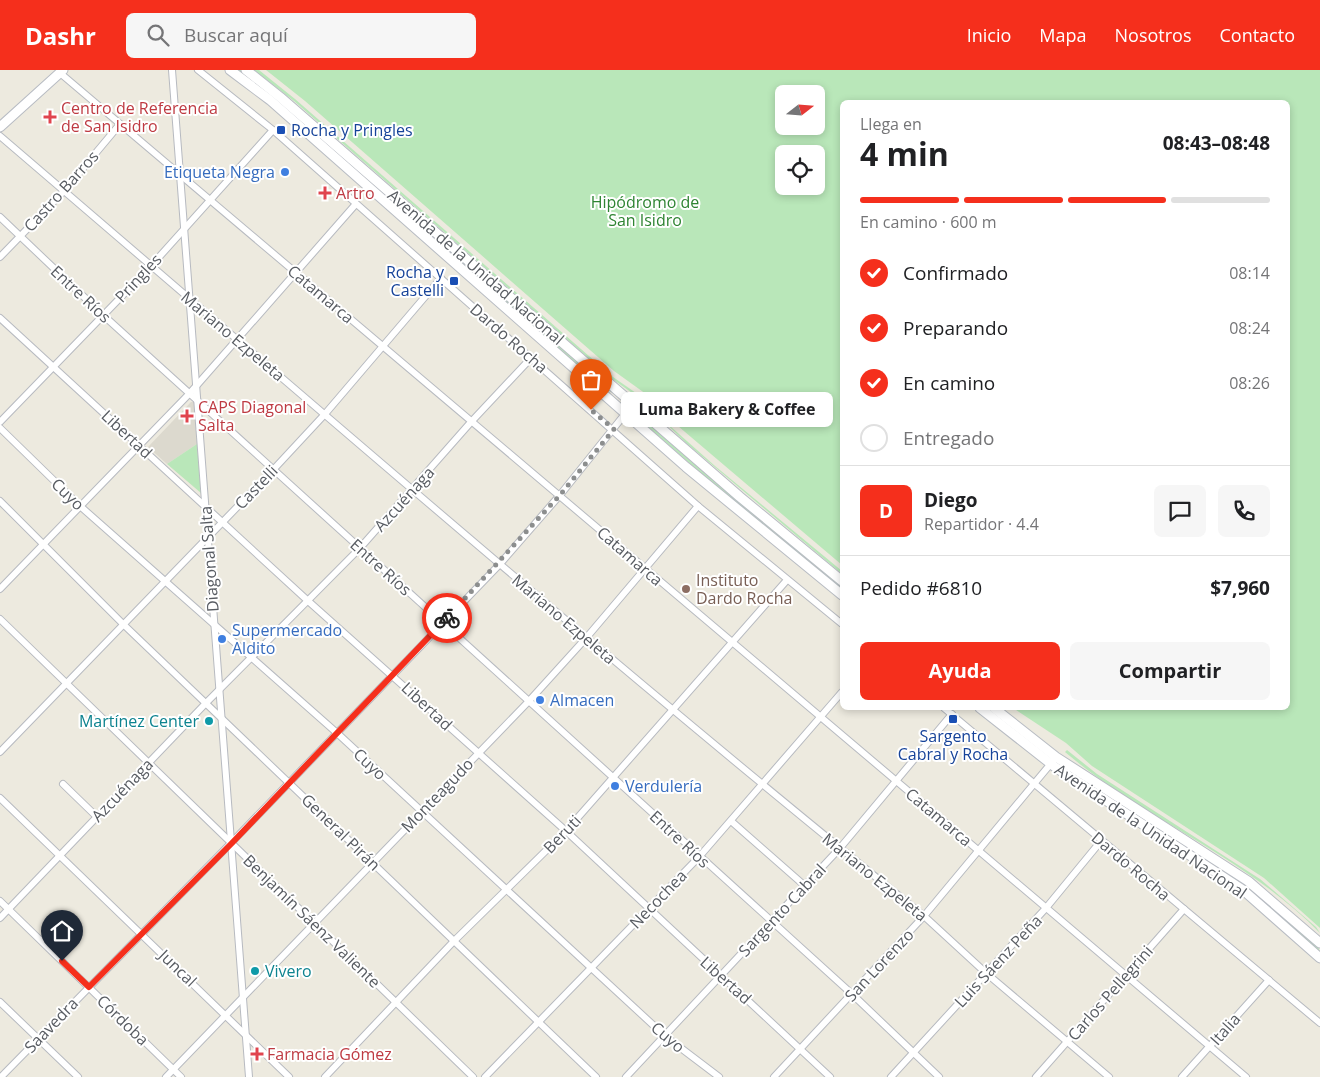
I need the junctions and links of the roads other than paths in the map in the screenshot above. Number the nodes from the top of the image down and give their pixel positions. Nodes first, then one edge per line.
1 (172, 70) edge
2 (198, 70) edge
3 (230, 70) edge
4 (246, 70) edge
5 (61, 72) edge
6 (120, 124) junction
7 (0, 127) edge
8 (273, 130) junction
9 (0, 136) edge
10 (180, 175) junction
11 (64, 191) junction
12 (208, 199) junction
13 (355, 205) junction
14 (0, 217) edge
15 (184, 226) junction
16 (20, 236) junction
17 (0, 257) edge
18 (151, 266) junction
19 (296, 273) junction
20 (441, 278) junction
21 (190, 301) junction
22 (103, 315) junction
23 (0, 318) edge
24 (236, 340) junction
25 (383, 347) junction
26 (532, 358) junction
27 (55, 366) junction
28 (196, 386) junction
29 (190, 393) junction
30 (197, 400) junction
31 (633, 404) junction
32 (626, 413) junction
33 (325, 414) junction
34 (0, 422) edge
35 (471, 422) junction
36 (0, 428) edge
37 (614, 429) junction
38 (139, 445) junction
39 (273, 470) junction
40 (414, 489) junction
41 (560, 495) junction
42 (0, 501) edge
43 (80, 506) junction
44 (205, 506) junction
45 (698, 506) junction
46 (222, 522) junction
47 (207, 537) junction
48 (42, 545) junction
49 (360, 548) junction
50 (498, 565) junction
51 (644, 568) junction
52 (840, 579) edge
53 (788, 580) junction
54 (164, 582) junction
55 (0, 589) edge
56 (840, 593) edge
57 (308, 600) junction
58 (0, 619) edge
59 (840, 622) edge
60 (443, 623) junction
61 (123, 624) junction
62 (214, 626) junction
63 (587, 638) junction
64 (732, 642) junction
65 (252, 658) junction
66 (393, 674) junction
67 (67, 683) junction
68 (220, 689) junction
69 (840, 695) edge
70 (529, 701) junction
71 (206, 703) junction
72 (947, 710) edge
73 (983, 710) edge
74 (996, 710) edge
75 (674, 711) junction
76 (952, 714) junction
77 (221, 717) junction
78 (822, 718) junction
79 (337, 733) junction
80 (0, 752) edge
81 (478, 753) junction
82 (1053, 760) junction
83 (149, 762) junction
84 (614, 778) junction
85 (896, 781) junction
86 (290, 782) junction
87 (1033, 782) junction
88 (63, 784) dead end
89 (764, 785) junction
90 (0, 798) edge
91 (421, 811) junction
92 (97, 817) junction
93 (731, 821) junction
94 (566, 831) junction
95 (1101, 841) junction
96 (232, 843) junction
97 (840, 848) junction
98 (978, 850) junction
99 (60, 855) junction
100 (699, 857) junction
101 (372, 862) junction
102 (805, 886) junction
103 (507, 890) junction
104 (0, 901) edge
105 (649, 908) junction
106 (1046, 908) junction
107 (8, 909) junction
108 (1184, 910) junction
109 (924, 916) junction
110 (0, 918) edge
111 (315, 922) junction
112 (770, 922) junction
113 (142, 933) junction
114 (454, 941) junction
115 (1320, 943) edge
116 (1320, 958) edge
117 (591, 968) junction
118 (986, 973) junction
119 (1126, 975) junction
120 (721, 976) junction
121 (1269, 980) junction
122 (89, 987) junction
123 (852, 994) junction
124 (242, 997) junction
125 (396, 1001) junction
126 (0, 1002) edge
127 (225, 1014) junction
128 (538, 1022) junction
129 (1320, 1023) edge
130 (245, 1033) junction
131 (665, 1036) junction
132 (39, 1038) junction
133 (1067, 1042) junction
134 (1210, 1046) junction
135 (801, 1048) junction
136 (912, 1054) junction
137 (174, 1070) junction
138 (1, 1077) edge
139 (78, 1077) edge
140 (166, 1077) edge
141 (181, 1077) edge
142 (249, 1077) edge
143 (289, 1077) edge
144 (325, 1077) edge
145 (474, 1077) edge
146 (485, 1077) edge
147 (596, 1077) edge
148 (626, 1077) edge
149 (719, 1077) edge
150 (774, 1077) edge
151 (830, 1077) edge
152 (891, 1077) edge
153 (939, 1077) edge
154 (1036, 1077) edge
155 (1109, 1077) edge
156 (1182, 1077) edge
157 (1246, 1077) edge

1 - 10 street, Diagonal Salta
2 - 8 street, Dardo Rocha
3 - 32 main road, Avenida de la Unidad Nacional
4 - 31 main road, Avenida de la Unidad Nacional
5 - 6 street, Catamarca
5 - 7 main road
6 - 10 street, Catamarca
6 - 11 street, Castro Barros
8 - 12 street, Pringles
8 - 13 street, Dardo Rocha
9 - 11 street, Mariano Ezpeleta
10 - 12 street, Catamarca
10 - 15 street, Diagonal Salta
11 - 16 street, Castro Barros
11 - 18 street, Mariano Ezpeleta
12 - 15 street, Pringles
12 - 19 street, Catamarca
13 - 19 street
13 - 20 street, Dardo Rocha
14 - 16 street, Entre Ríos
15 - 18 street, Pringles
15 - 21 street, Diagonal Salta
16 - 17 street, Castro Barros
16 - 22 street, Entre Ríos
18 - 21 street, Mariano Ezpeleta
18 - 22 street, Pringles
19 - 24 street
19 - 25 street, Catamarca
20 - 25 street, Castelli
20 - 26 street, Dardo Rocha
21 - 24 street, Mariano Ezpeleta
21 - 28 street, Diagonal Salta
22 - 27 street, Pringles
22 - 29 street, Entre Ríos
23 - 27 street, Libertad
24 - 28 street
24 - 33 street, Mariano Ezpeleta
25 - 33 street, Castelli
25 - 35 street, Catamarca
26 - 35 street, Azcuénaga
26 - 37 street, Dardo Rocha
27 - 34 street, Pringles
27 - 38 street, Libertad
28 - 29 street
28 - 30 street, Diagonal Salta
29 - 30 street, Entre Ríos
29 - 38 street
30 - 39 street, Entre Ríos
30 - 44 street, Diagonal Salta
31 - 32 street, Saavedra
31 - 52 main road, Avenida de la Unidad Nacional
32 - 37 street, Saavedra
32 - 56 main road, Avenida de la Unidad Nacional
33 - 39 street, Castelli
33 - 40 street, Mariano Ezpeleta
35 - 40 street, Azcuénaga
35 - 41 street, Catamarca
36 - 43 street, Cuyo
37 - 41 street, Saavedra
37 - 45 street, Dardo Rocha
38 - 43 street
38 - 44 street, Libertad
39 - 46 street, Castelli
39 - 49 street, Entre Ríos
40 - 49 street, Azcuénaga
40 - 50 street, Mariano Ezpeleta
41 - 50 street, Saavedra
41 - 51 street, Catamarca
42 - 48 street, General Pirán
43 - 48 street
43 - 54 street, Cuyo
44 - 46 street, Libertad
44 - 47 street, Diagonal Salta
45 - 51 street, Monteagudo
45 - 53 street, Dardo Rocha
46 - 47 street, Castelli
46 - 57 street, Libertad
47 - 54 street, Castelli
47 - 62 street, Diagonal Salta
48 - 55 street
48 - 61 street, General Pirán
49 - 57 street, Azcuénaga
49 - 60 street, Entre Ríos
50 - 60 street, Saavedra
50 - 63 street, Mariano Ezpeleta
51 - 63 street, Monteagudo
51 - 64 street, Catamarca
53 - 59 street, Dardo Rocha
53 - 64 street, Beruti
54 - 61 street, Castelli
54 - 62 street, Cuyo
57 - 65 street, Azcuénaga
57 - 66 street, Libertad
58 - 67 street, Benjamín Sáenz Valiente
60 - 66 street, Saavedra
60 - 70 street, Entre Ríos
61 - 67 street, Castelli
61 - 71 street, General Pirán
62 - 65 street, Cuyo
62 - 68 street, Diagonal Salta
63 - 70 street, Monteagudo
63 - 75 street, Mariano Ezpeleta
64 - 75 street, Beruti
64 - 78 street, Catamarca
65 - 68 street, Azcuénaga
65 - 79 street, Cuyo
66 - 79 street, Saavedra
66 - 81 street, Libertad
67 - 80 street, Castelli
67 - 83 street, Benjamín Sáenz Valiente
68 - 71 street, Azcuénaga
68 - 77 street, Diagonal Salta
69 - 78 street, Necochea
70 - 81 street, Monteagudo
70 - 84 street, Entre Ríos
71 - 77 street, General Pirán
71 - 83 street, Azcuénaga
72 - 76 street, Dardo Rocha
73 - 82 main road, Avenida de la Unidad Nacional
74 - 82 main road, Avenida de la Unidad Nacional
75 - 84 street, Beruti
75 - 89 street, Mariano Ezpeleta
76 - 85 street, Sargento Cabral
76 - 87 street, Dardo Rocha
77 - 86 street, General Pirán
77 - 96 street, Diagonal Salta
78 - 85 street, Catamarca
78 - 89 street, Necochea
79 - 86 street, Saavedra
79 - 91 street, Cuyo
81 - 91 street, Monteagudo
81 - 94 street, Libertad
82 - 87 street, San Lorenzo
82 - 115 main road, Avenida de la Unidad Nacional
82 - 116 main road, Avenida de la Unidad Nacional
83 - 92 street, Azcuénaga
83 - 96 street, Benjamín Sáenz Valiente
84 - 94 street, Beruti
84 - 100 street, Entre Ríos
85 - 97 street, Sargento Cabral
85 - 98 street, Catamarca
86 - 96 street, Saavedra
86 - 101 street, General Pirán
87 - 95 street, Dardo Rocha
87 - 98 street, San Lorenzo
88 - 92 street
89 - 93 street, Necochea
89 - 97 street, Mariano Ezpeleta
90 - 99 street, Juncal
91 - 101 street, Monteagudo
91 - 103 street, Cuyo
92 - 99 street, Azcuénaga
93 - 100 street, Necochea
93 - 102 street
94 - 103 street, Beruti
94 - 105 street, Libertad
95 - 106 street, Luis Sáenz Peña
95 - 108 street, Dardo Rocha
96 - 111 street, Benjamín Sáenz Valiente
96 - 113 street, Saavedra
96 - 124 street, Diagonal Salta
97 - 102 street, Sargento Cabral
97 - 109 street, Mariano Ezpeleta
98 - 106 street, Catamarca
98 - 109 street, San Lorenzo
99 - 107 street, Azcuénaga
99 - 113 street, Juncal
100 - 105 street, Necochea
100 - 112 street, Entre Ríos
101 - 111 street, Monteagudo
101 - 114 street, General Pirán
102 - 112 street, Sargento Cabral
103 - 114 street, Beruti
103 - 117 street, Cuyo
104 - 107 street, Córdoba
105 - 117 street, Necochea
105 - 120 street, Libertad
106 - 118 street, Luis Sáenz Peña
106 - 119 street, Catamarca
107 - 110 street, Azcuénaga
107 - 122 street, Córdoba
108 - 119 street, Carlos Pellegrini
108 - 121 street, Dardo Rocha
109 - 118 street, Mariano Ezpeleta
109 - 123 street, San Lorenzo
111 - 124 street, Monteagudo
111 - 125 street, Benjamín Sáenz Valiente
112 - 120 street, Sargento Cabral
112 - 123 street, Entre Ríos
113 - 122 street, Saavedra
113 - 127 street, Juncal
114 - 125 street, Beruti
114 - 128 street, General Pirán
117 - 128 street, Necochea
117 - 131 street, Cuyo
118 - 133 street, Mariano Ezpeleta
118 - 136 street, Luis Sáenz Peña
119 - 133 street, Carlos Pellegrini
119 - 134 street, Catamarca
120 - 131 street, Sargento Cabral
120 - 135 street, Libertad
121 - 129 street, Dardo Rocha
121 - 134 street, Italia
122 - 132 street, Saavedra
122 - 137 street, Córdoba
123 - 135 street, San Lorenzo
123 - 136 street, Entre Ríos
124 - 127 street, Monteagudo
124 - 130 street, Diagonal Salta
125 - 144 street, Beruti
125 - 145 street, Benjamín Sáenz Valiente
126 - 132 street
127 - 130 street, Juncal
127 - 137 street, Monteagudo
128 - 146 street, Necochea
128 - 147 street, General Pirán
130 - 142 street, Diagonal Salta
130 - 143 street, Juncal
131 - 148 street, Sargento Cabral
131 - 149 street, Cuyo
132 - 138 street, Saavedra
132 - 139 street
133 - 154 street, Carlos Pellegrini
133 - 155 street, Mariano Ezpeleta
134 - 156 street, Italia
134 - 157 street, Catamarca
135 - 150 street, San Lorenzo
135 - 151 street, Libertad
136 - 152 street, Luis Sáenz Peña
136 - 153 street, Entre Ríos
137 - 140 street, Monteagudo
137 - 141 street, Córdoba

